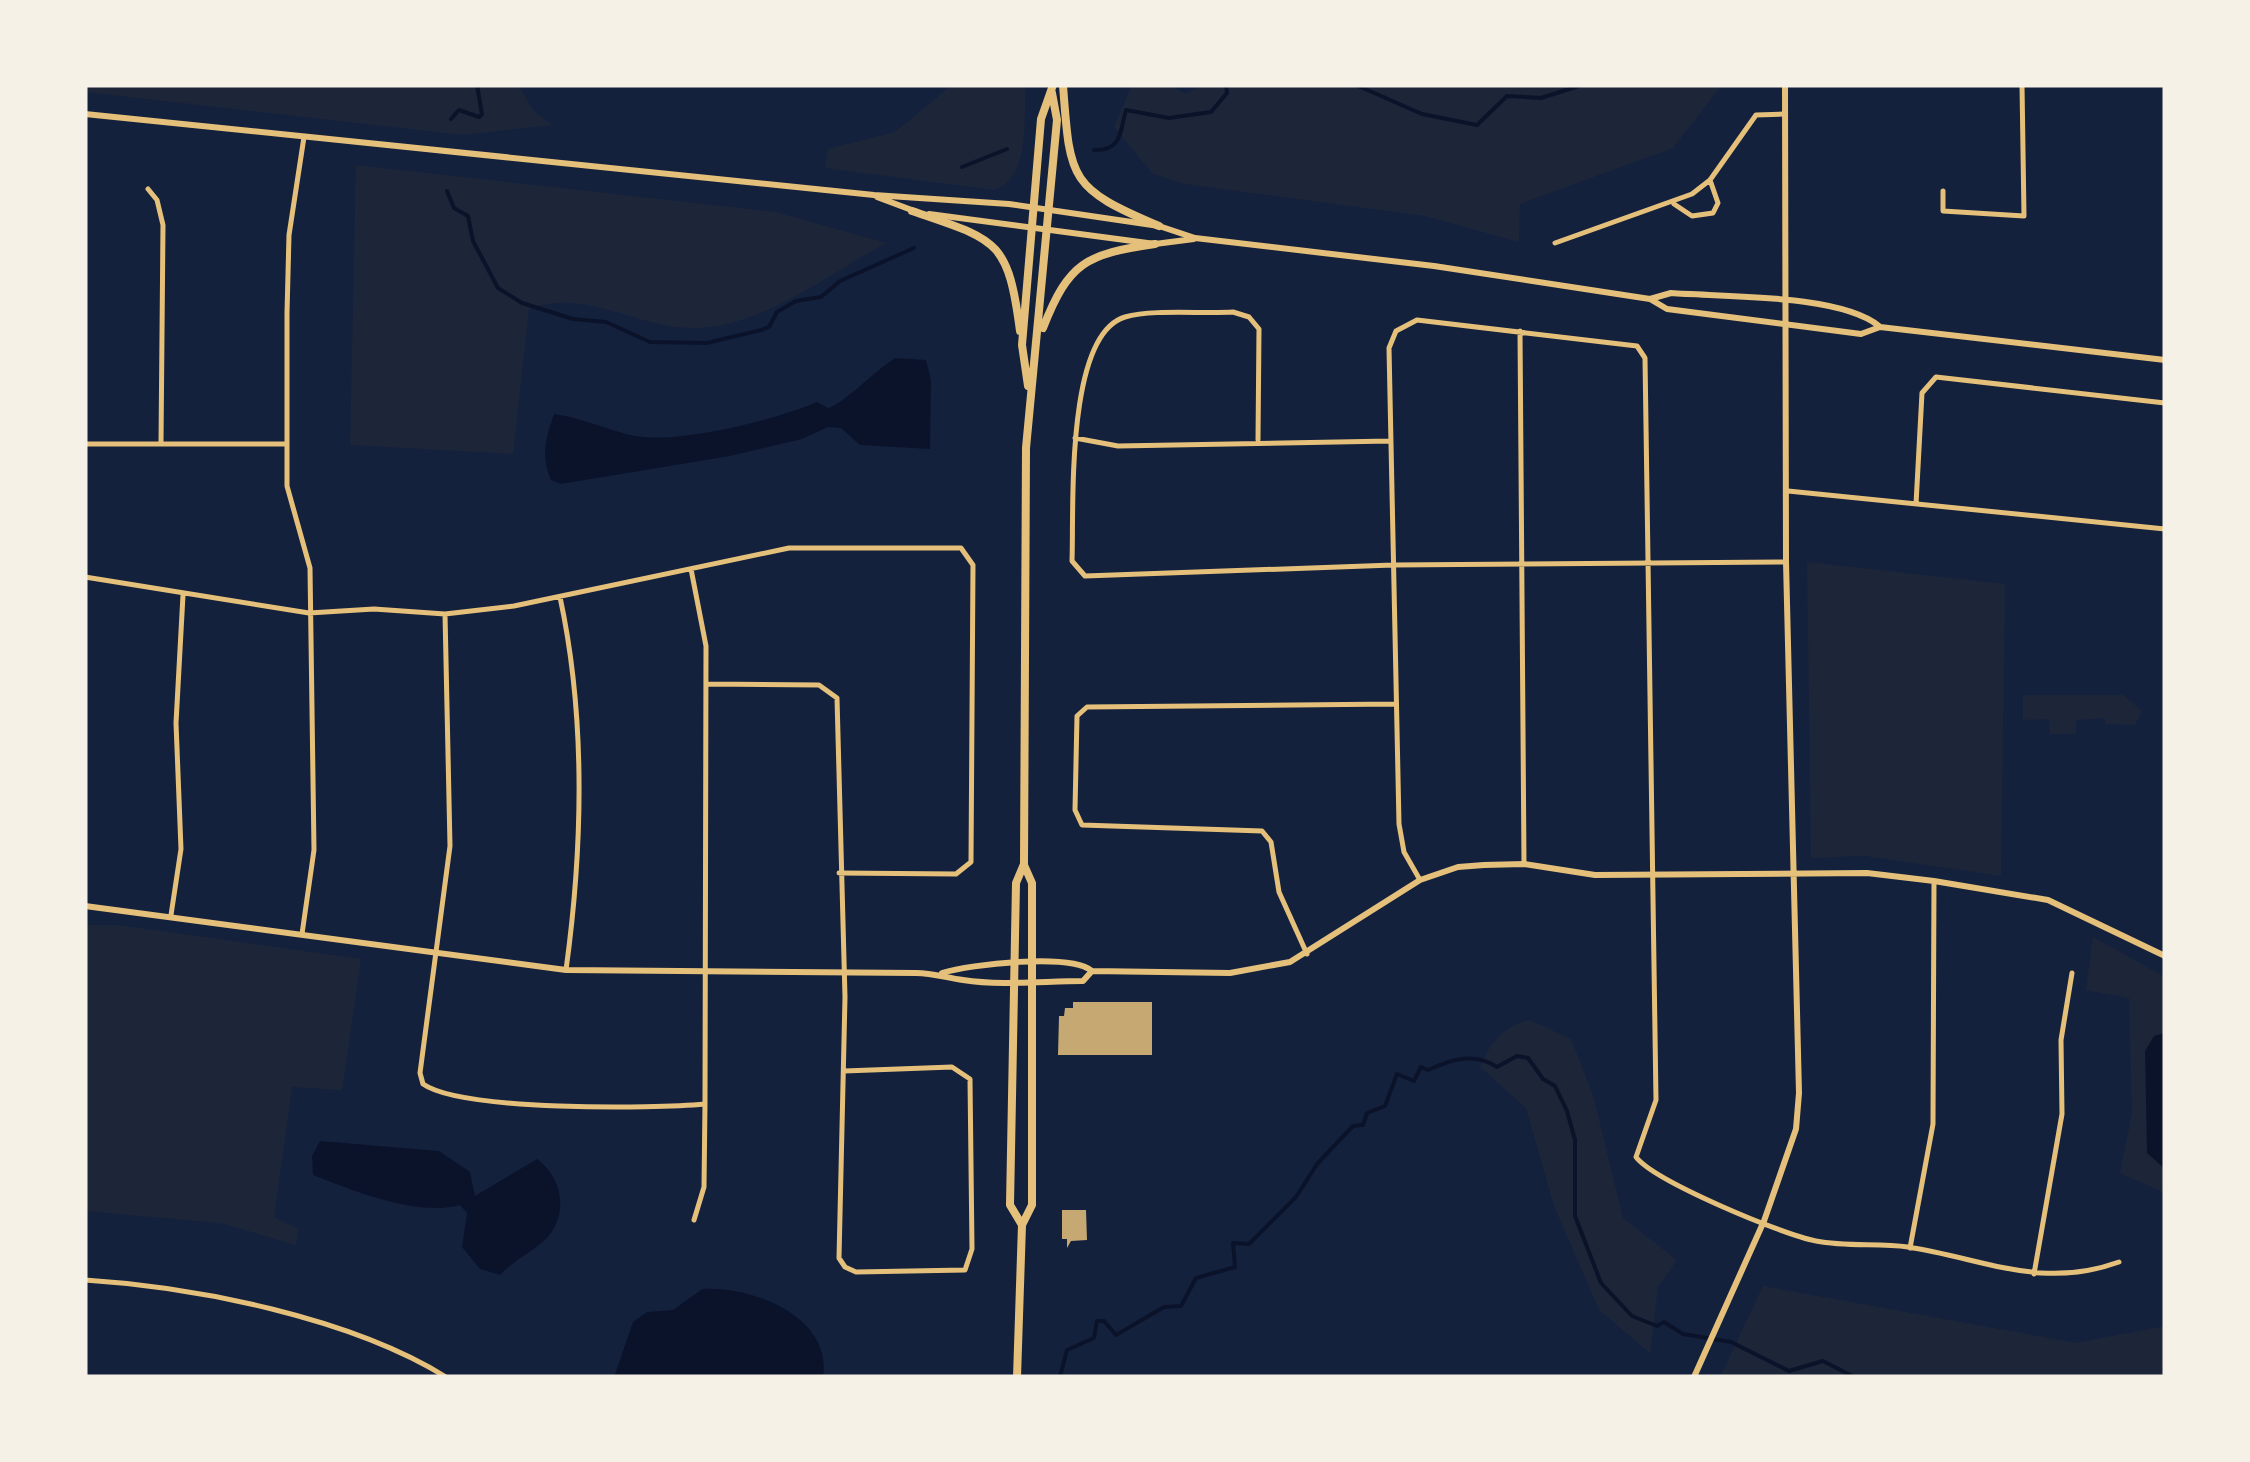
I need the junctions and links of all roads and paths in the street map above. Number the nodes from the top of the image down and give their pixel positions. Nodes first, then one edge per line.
1 (1063, 85) edge
2 (1785, 85) edge
3 (2022, 85) edge
4 (1053, 89) edge
5 (85, 114) edge
6 (1784, 114) junction
7 (304, 136) junction
8 (1710, 180) junction
9 (148, 189) dead end
10 (1943, 191) dead end
11 (874, 195) junction
12 (1674, 204) junction
13 (1034, 208) junction
14 (912, 212) junction
15 (1049, 212) junction
16 (1159, 226) junction
17 (1032, 228) junction
18 (1048, 230) junction
19 (1196, 238) junction
20 (1555, 243) dead end
21 (1155, 244) junction
22 (1650, 298) junction
23 (1788, 303) junction
24 (1786, 323) junction
25 (1880, 327) junction
26 (1520, 331) junction
27 (1040, 337) junction
28 (1022, 345) junction
29 (2165, 360) edge
30 (1029, 390) junction
31 (2165, 402) edge
32 (1075, 438) junction
33 (1258, 440) junction
34 (1390, 441) junction
35 (161, 443) junction
36 (85, 444) edge
37 (288, 444) junction
38 (1788, 492) junction
39 (1916, 504) junction
40 (2165, 528) edge
41 (1786, 562) junction
42 (1648, 563) junction
43 (1522, 564) junction
44 (1393, 565) junction
45 (691, 569) junction
46 (85, 577) edge
47 (182, 594) junction
48 (560, 596) junction
49 (309, 613) junction
50 (445, 614) junction
51 (707, 684) junction
52 (1395, 704) junction
53 (1024, 864) junction
54 (1524, 864) junction
55 (1794, 872) junction
56 (839, 873) junction
57 (1656, 877) junction
58 (1420, 880) junction
59 (1934, 881) junction
60 (85, 906) edge
61 (171, 915) junction
62 (302, 934) junction
63 (438, 952) junction
64 (1307, 954) junction
65 (2165, 956) edge
66 (1012, 964) junction
67 (1032, 964) junction
68 (566, 970) junction
69 (708, 972) junction
70 (1092, 972) junction
71 (844, 973) junction
72 (942, 973) junction
73 (2072, 973) dead end
74 (1012, 980) junction
75 (1032, 981) junction
76 (844, 1072) junction
77 (705, 1104) junction
78 (694, 1220) dead end
79 (1764, 1222) junction
80 (1022, 1226) junction
81 (1910, 1248) junction
82 (2119, 1262) dead end
83 (2034, 1274) junction
84 (85, 1280) edge
85 (446, 1377) edge
86 (1017, 1377) edge
87 (1694, 1377) edge

1 - 16 main road
2 - 6 street
3 - 10 street
4 - 13 main road
4 - 15 main road
5 - 7 street
6 - 8 street
6 - 23 street
7 - 11 street
7 - 37 street
8 - 12 street
8 - 12 street
9 - 35 street
11 - 13 street
11 - 14 street
12 - 20 street
13 - 15 street
13 - 17 main road
14 - 17 street
14 - 28 main road
15 - 16 street
15 - 18 main road
16 - 19 street
17 - 18 street
17 - 28 main road
18 - 21 street
18 - 27 main road
19 - 21 street
19 - 22 street
21 - 27 main road
22 - 23 street
22 - 24 street
23 - 24 street
23 - 25 street
24 - 25 street
24 - 38 street
25 - 29 street
26 - 34 street
26 - 42 street
26 - 43 street
27 - 30 main road
28 - 30 main road
30 - 53 main road
31 - 39 street
32 - 33 street
32 - 33 street
32 - 44 street
33 - 34 street
34 - 44 street
35 - 36 street
35 - 37 street
37 - 49 street
38 - 39 street
38 - 41 street
39 - 40 street
41 - 42 street
41 - 55 street
42 - 43 street
42 - 57 street
43 - 44 street
43 - 54 street
44 - 52 street
45 - 48 street
45 - 51 street
45 - 56 street
46 - 47 street
47 - 49 street
47 - 61 street
48 - 50 street
48 - 68 street
49 - 50 street
49 - 62 street
50 - 63 street
51 - 56 street
51 - 69 street
52 - 58 street
52 - 64 street
53 - 66 main road
53 - 67 main road
54 - 57 street
54 - 58 street
55 - 57 street
55 - 59 street
55 - 79 street
56 - 71 street
57 - 79 street
58 - 64 street
59 - 65 street
59 - 81 street
60 - 61 street
61 - 62 street
62 - 63 street
63 - 68 street
63 - 77 street
64 - 70 street
66 - 67 street
66 - 72 street
66 - 74 main road
67 - 70 street
67 - 75 main road
68 - 69 street
69 - 71 street
69 - 77 street
70 - 75 street
71 - 72 street
71 - 76 street
72 - 74 street
73 - 83 street
74 - 75 street
74 - 80 main road
75 - 80 main road
76 - 76 street
77 - 78 street
79 - 81 street
79 - 87 street
80 - 86 main road
81 - 83 street
82 - 83 street
84 - 85 street

